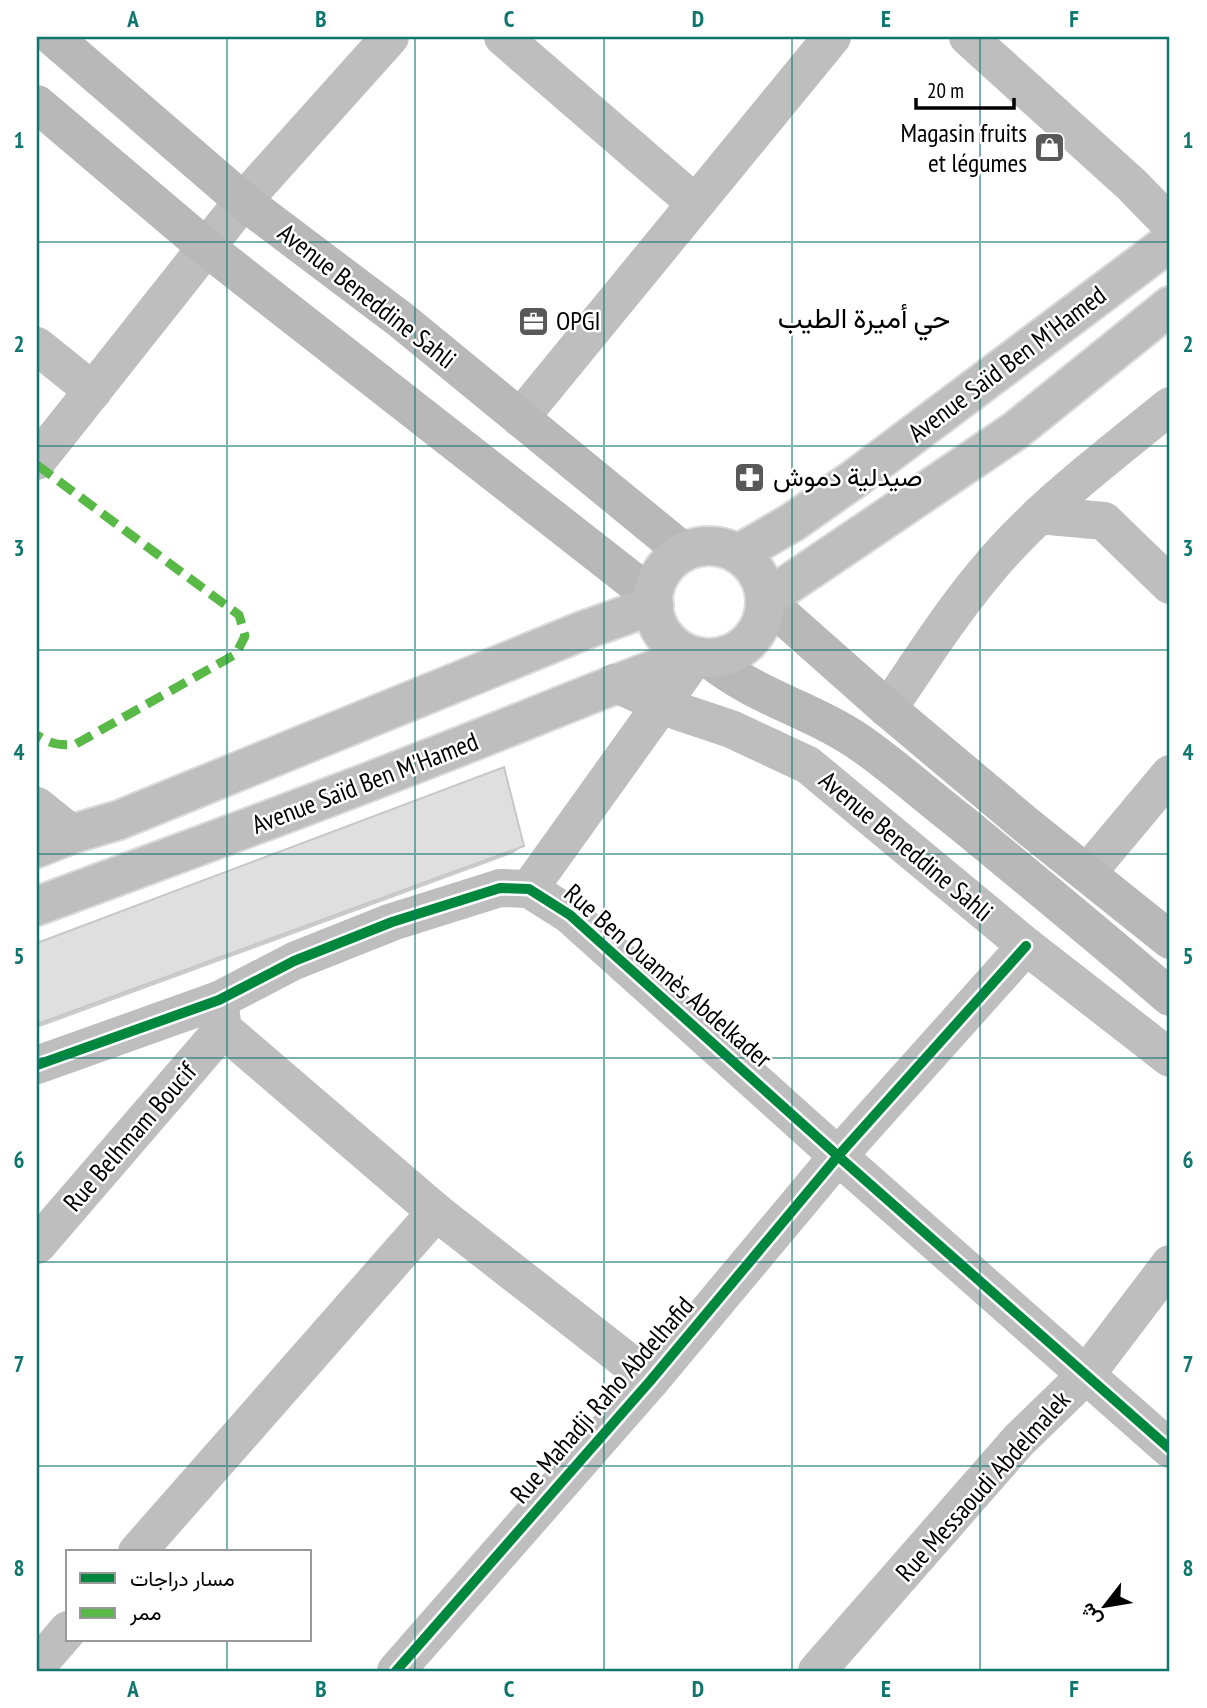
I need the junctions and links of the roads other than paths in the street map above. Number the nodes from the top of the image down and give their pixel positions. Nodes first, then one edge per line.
1 (53, 37) edge
2 (390, 37) edge
3 (503, 37) edge
4 (832, 37) edge
5 (968, 37) edge
6 (37, 104) edge
7 (243, 201) junction
8 (695, 203) junction
9 (1170, 224) edge
10 (1170, 242) edge
11 (207, 248) junction
12 (1170, 306) edge
13 (37, 346) edge
14 (93, 391) junction
15 (1170, 406) edge
16 (520, 418) junction
17 (37, 461) edge
18 (1039, 515) junction
19 (684, 552) junction
20 (738, 554) junction
21 (1170, 585) edge
22 (653, 601) junction
23 (766, 601) junction
24 (699, 657) junction
25 (614, 683) junction
26 (663, 705) junction
27 (888, 709) junction
28 (731, 729) junction
29 (1170, 774) edge
30 (37, 806) edge
31 (72, 834) junction
32 (37, 848) edge
33 (1088, 872) junction
34 (529, 889) junction
35 (37, 906) edge
36 (1170, 940) edge
37 (1026, 946) junction
38 (1170, 997) edge
39 (221, 1014) junction
40 (1170, 1058) edge
41 (37, 1065) edge
42 (838, 1156) junction
43 (436, 1212) junction
44 (37, 1245) edge
45 (1170, 1264) edge
46 (1085, 1376) junction
47 (651, 1380) junction
48 (1170, 1449) edge
49 (139, 1550) edge
50 (66, 1632) edge
51 (37, 1666) edge
52 (396, 1671) edge
53 (817, 1671) edge

1 - 7 street, Avenue Beneddine Sahli
2 - 7 street
3 - 8 street
4 - 8 street
5 - 9 street
6 - 11 street
7 - 11 street
7 - 16 street, Avenue Beneddine Sahli
8 - 16 street
10 - 20 street, Avenue Saïd Ben M'Hamed
11 - 14 street
11 - 22 street
12 - 23 street, Avenue Saïd Ben M'Hamed
13 - 14 street
14 - 17 street
15 - 18 street
16 - 19 street, Avenue Beneddine Sahli
18 - 21 street
18 - 27 street
19 - 20 street
19 - 22 street
20 - 23 street
22 - 24 street
22 - 31 street
23 - 24 street
23 - 27 street
24 - 25 street, Avenue Saïd Ben M'Hamed
24 - 26 street
24 - 28 street
24 - 38 street, Avenue Beneddine Sahli
25 - 26 street, Avenue Beneddine Sahli
25 - 35 street, Avenue Saïd Ben M'Hamed
26 - 28 street, Avenue Beneddine Sahli
26 - 34 street
27 - 33 street
28 - 37 street, Avenue Beneddine Sahli
29 - 33 street
30 - 31 street
31 - 32 street
33 - 36 street
34 - 39 street, Rue Ben Ouannès Abdelkader
34 - 42 street, Rue Ben Ouannès Abdelkader
37 - 40 street, Avenue Beneddine Sahli
37 - 42 street, Rue Mahadji Raho Abdelhafid
39 - 41 street, Rue Ben Ouannès Abdelkader
39 - 43 street, Rue Mahadji Raho Abdelhafid
39 - 44 street, Rue Belhmam Boucif
42 - 46 street, Rue Ben Ouannès Abdelkader
42 - 47 street, Rue Mahadji Raho Abdelhafid
43 - 47 street, Rue Mahadji Raho Abdelhafid
43 - 49 street
45 - 46 street, Rue Messaoudi Abdelmalek
46 - 48 street, Rue Ben Ouannès Abdelkader
46 - 53 street, Rue Messaoudi Abdelmalek
47 - 52 street, Rue Mahadji Raho Abdelhafid
50 - 51 street

